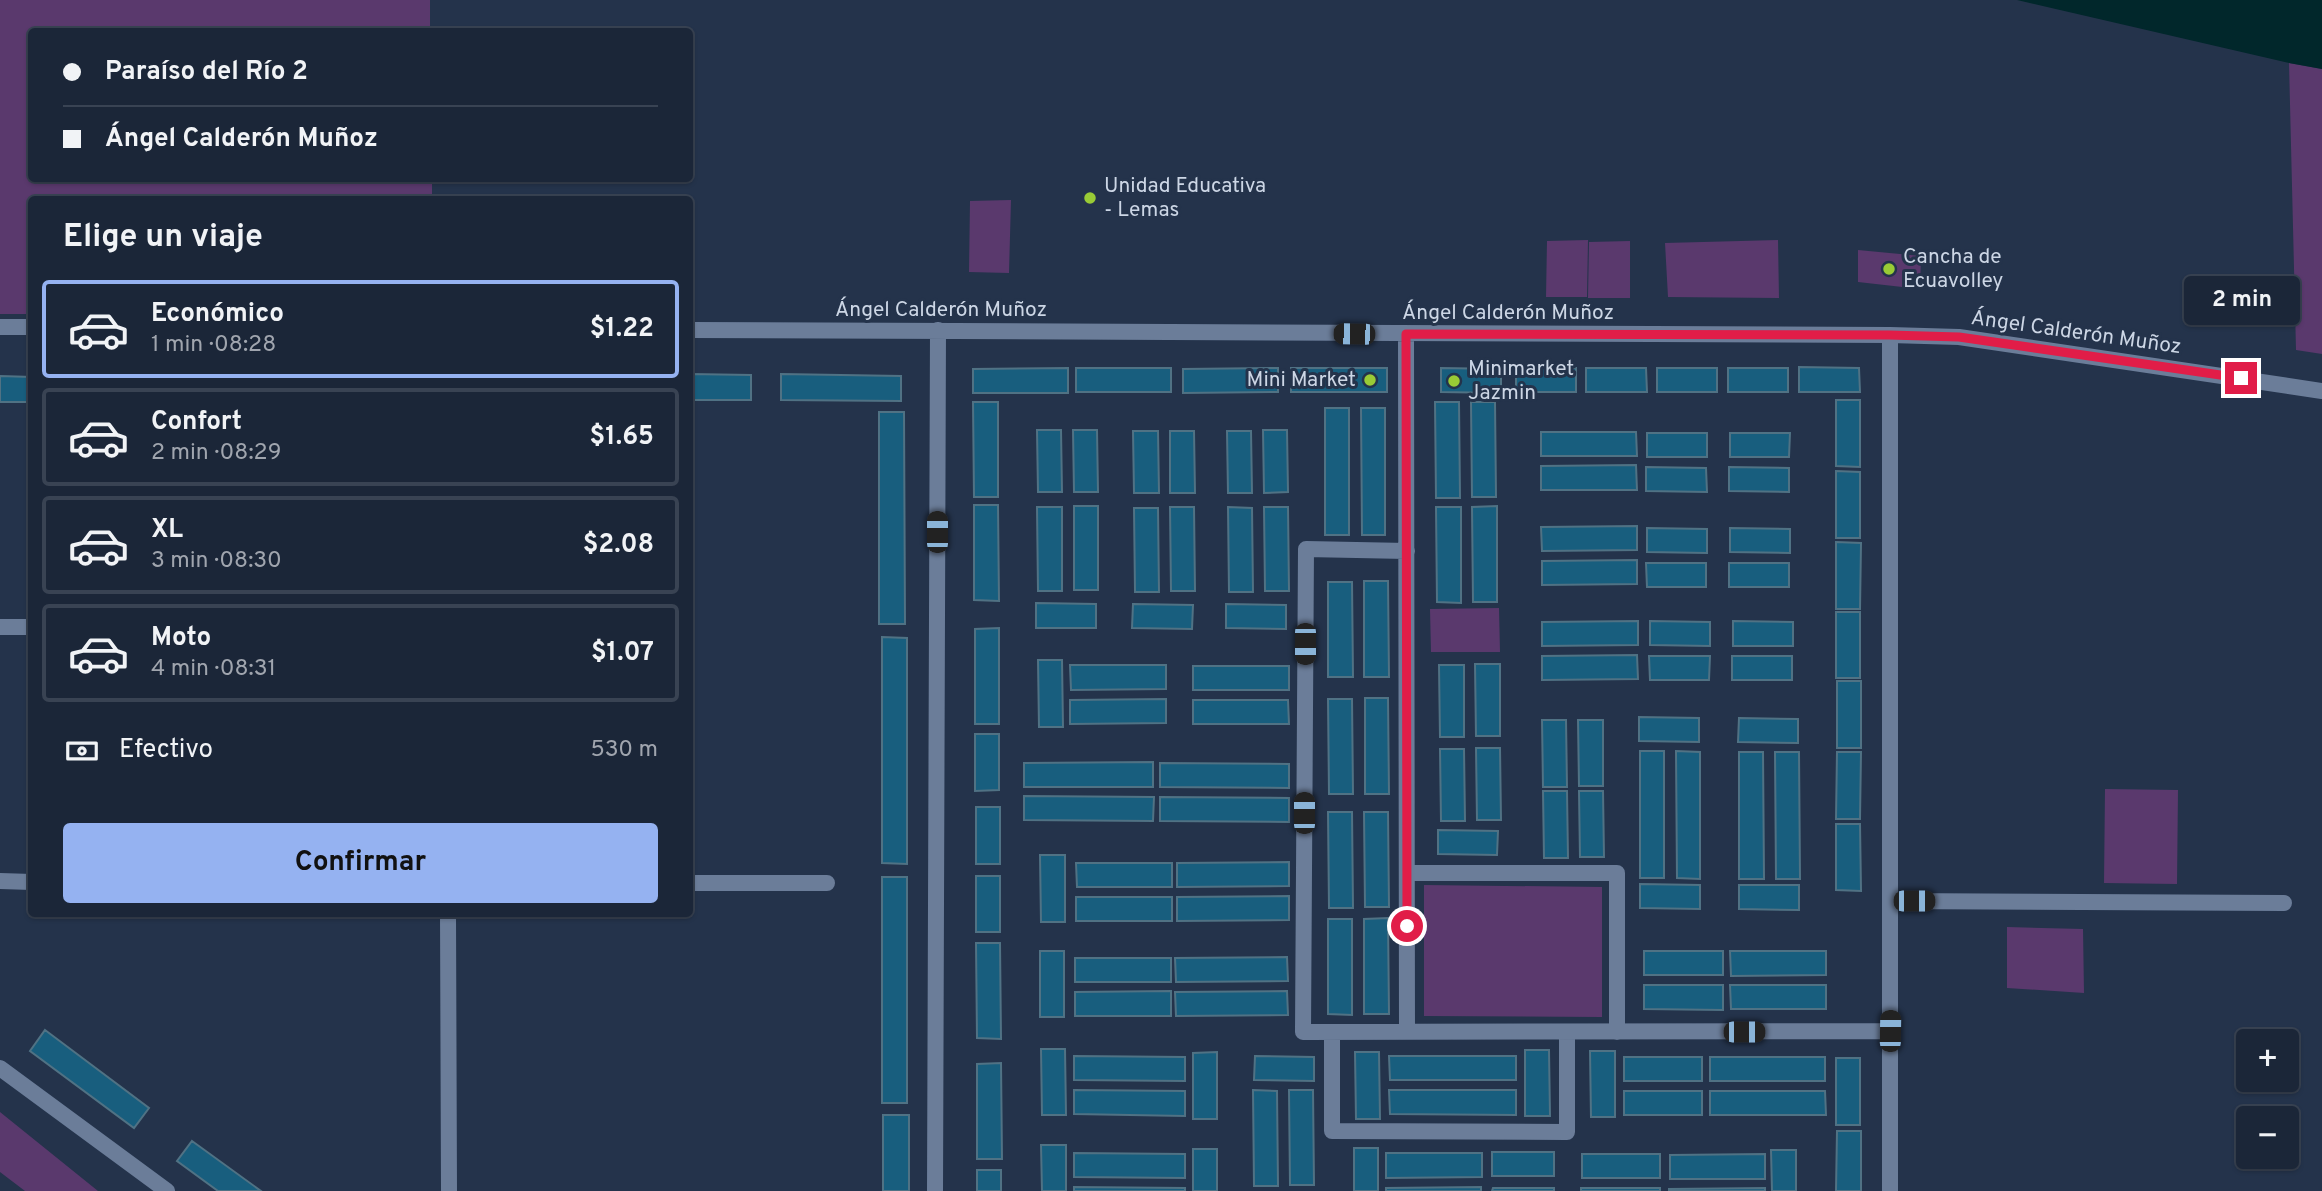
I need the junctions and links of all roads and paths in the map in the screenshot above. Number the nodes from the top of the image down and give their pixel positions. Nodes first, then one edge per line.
1 (0, 327) edge
2 (28, 327) edge
3 (693, 330) edge
4 (938, 330) junction
5 (1406, 334) junction
6 (1889, 335) junction
7 (2322, 391) edge
8 (1407, 551) junction
9 (28, 627) edge
10 (0, 628) edge
11 (1407, 873) junction
12 (0, 881) edge
13 (28, 881) edge
14 (693, 883) edge
15 (827, 883) dead end
16 (1891, 901) junction
17 (2284, 903) dead end
18 (448, 917) edge
19 (1890, 1031) junction
20 (1332, 1032) junction
21 (1407, 1032) junction
22 (1567, 1032) junction
23 (1617, 1032) junction
24 (0, 1068) edge
25 (167, 1191) edge
26 (449, 1191) edge
27 (935, 1191) edge
28 (1890, 1191) edge

1 - 2 street
3 - 4 street, Ángel Calderón Muñoz
4 - 5 street, Ángel Calderón Muñoz
4 - 27 street
5 - 6 street, Ángel Calderón Muñoz
5 - 8 street
6 - 7 street, Ángel Calderón Muñoz
6 - 16 street
8 - 11 street
8 - 20 street
9 - 10 street
11 - 21 street
11 - 23 street
12 - 13 street
14 - 15 street
16 - 17 street
16 - 19 street
18 - 26 street
19 - 23 street
19 - 28 street
20 - 21 street
20 - 22 street
21 - 22 street
22 - 23 street
24 - 25 street

